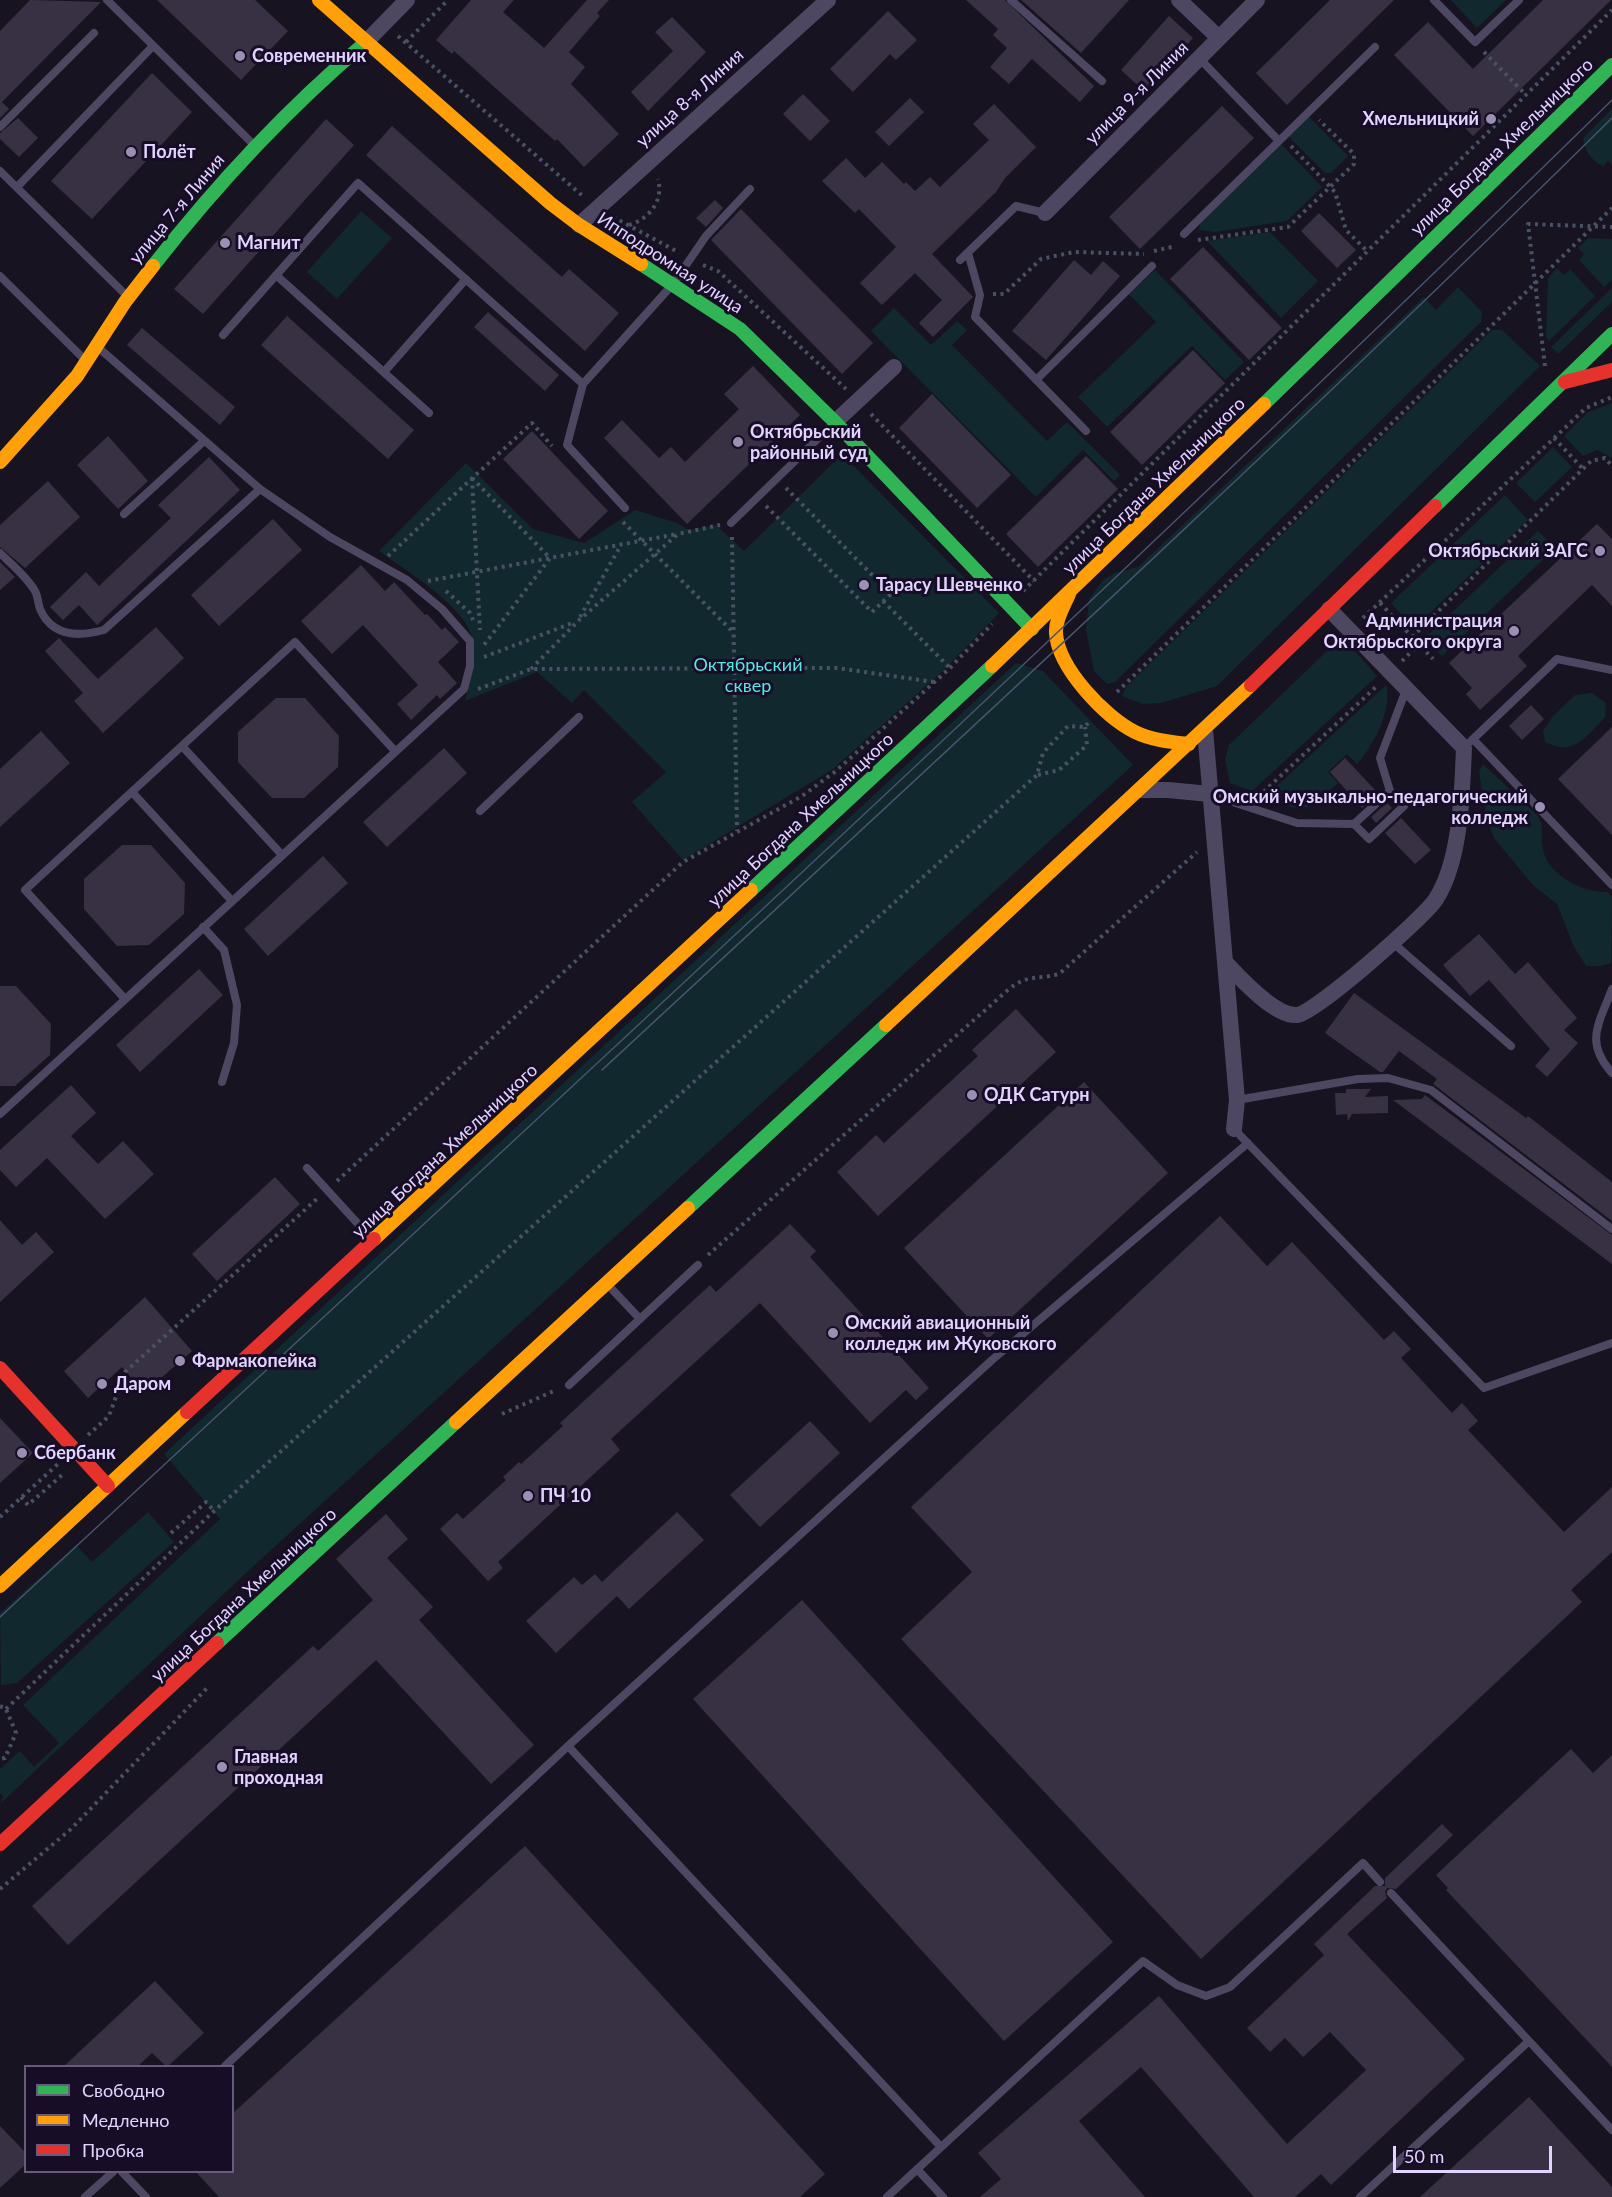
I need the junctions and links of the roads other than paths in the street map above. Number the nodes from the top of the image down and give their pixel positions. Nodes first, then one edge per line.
1 (107, 0) edge
2 (319, 0) edge
3 (407, 0) edge
4 (828, 0) edge
5 (1011, 0) edge
6 (1179, 0) edge
7 (1257, 0) edge
8 (1434, 0) edge
9 (1519, 0) edge
10 (94, 33) dead end
11 (1219, 38) junction
12 (366, 42) junction
13 (153, 46) junction
14 (1375, 47) dead end
15 (1199, 58) junction
16 (1612, 65) edge
17 (1102, 81) dead end
18 (0, 127) edge
19 (1281, 139) junction
20 (256, 146) junction
21 (0, 171) edge
22 (17, 188) junction
23 (750, 189) dead end
24 (1045, 213) joint
25 (579, 225) junction
26 (1186, 238) road end
27 (968, 253) junction
28 (960, 260) dead end
29 (1152, 266) dead end
30 (276, 275) junction
31 (0, 276) edge
32 (466, 279) junction
33 (673, 284) junction
34 (129, 298) junction
35 (1612, 334) edge
36 (223, 335) dead end
37 (98, 346) junction
38 (87, 362) junction
39 (894, 368) dead end
40 (1612, 370) edge
41 (384, 372) junction
42 (1036, 380) junction
43 (1561, 383) junction
44 (583, 384) junction
45 (429, 413) dead end
46 (836, 422) junction
47 (1086, 431) dead end
48 (204, 441) junction
49 (0, 462) edge
50 (260, 489) junction
51 (625, 508) dead end
52 (124, 514) dead end
53 (731, 523) road end
54 (0, 552) edge
55 (1069, 594) junction
56 (1329, 609) junction
57 (1032, 629) junction
58 (1612, 670) edge
59 (1406, 690) junction
60 (579, 717) dead end
61 (1205, 730) junction
62 (1468, 743) junction
63 (1189, 744) junction
64 (182, 746) junction
65 (395, 751) junction
66 (1139, 790) junction
67 (1390, 791) junction
68 (132, 792) junction
69 (1210, 795) junction
70 (480, 811) dead end
71 (1354, 824) junction
72 (282, 855) junction
73 (1612, 885) edge
74 (232, 901) junction
75 (203, 927) junction
76 (1392, 941) junction
77 (1225, 962) junction
78 (1612, 989) edge
79 (125, 999) junction
80 (1512, 1046) dead end
81 (1612, 1073) edge
82 (222, 1082) dead end
83 (1237, 1101) junction
84 (0, 1114) edge
85 (1234, 1129) joint
86 (1248, 1143) junction
87 (307, 1168) dead end
88 (1612, 1229) edge
89 (374, 1242) junction
90 (698, 1265) road end
91 (606, 1283) junction
92 (640, 1319) junction
93 (1612, 1343) edge
94 (0, 1368) edge
95 (568, 1385) dead end
96 (108, 1486) junction
97 (0, 1586) edge
98 (568, 1746) junction
99 (0, 1844) edge
100 (1380, 1882) dead end
101 (1391, 1893) dead end
102 (1529, 2041) junction
103 (227, 2065) edge
104 (1612, 2130) edge
105 (941, 2147) junction
106 (917, 2169) junction
107 (112, 2173) edge
108 (123, 2173) edge
109 (85, 2197) edge
110 (146, 2197) edge
111 (887, 2197) edge
112 (943, 2197) edge
113 (1360, 2197) edge

1 - 13 lane
2 - 12 main road, Ипподромная улица
3 - 12 street, улица 7-я Линия
4 - 25 street, улица 8-я Линия
5 - 17 lane
6 - 11 street
7 - 11 street, улица 9-я Линия
8 - 9 lane
10 - 18 lane
11 - 15 street, улица 9-я Линия
12 - 20 main road, улица 7-я Линия
12 - 25 main road, Ипподромная улица
13 - 20 lane
13 - 22 lane
14 - 19 lane
15 - 19 lane
15 - 24 street, улица 9-я Линия
16 - 55 main road, улица Богдана Хмельницкого
19 - 26 lane
20 - 34 main road, улица 7-я Линия
21 - 22 lane
22 - 34 lane
23 - 33 lane
24 - 27 lane
25 - 33 main road, Ипподромная улица
27 - 28 lane
27 - 42 lane
29 - 42 lane
30 - 32 lane
30 - 36 lane
30 - 41 lane
31 - 38 lane
32 - 41 lane
32 - 44 lane
33 - 44 lane
33 - 46 main road, Ипподромная улица
34 - 37 main road, улица 7-я Линия
35 - 43 main road, улица Богдана Хмельницкого
37 - 38 main road, улица 7-я Линия
37 - 48 lane
38 - 49 main road, улица 7-я Линия
39 - 46 street
40 - 43 main road
41 - 45 lane
42 - 47 lane
43 - 56 main road, улица Богдана Хмельницкого
44 - 51 lane
46 - 53 lane
46 - 57 main road, Ипподромная улица
48 - 50 lane
48 - 52 lane
50 - 54 lane
50 - 65 lane
55 - 57 main road, улица Богдана Хмельницкого
55 - 63 main road
56 - 59 street
56 - 61 main road, улица Богдана Хмельницкого
57 - 89 main road, улица Богдана Хмельницкого
58 - 62 lane
59 - 62 street
59 - 67 lane
60 - 70 lane
61 - 63 main road, улица Богдана Хмельницкого
61 - 69 street
62 - 73 lane
62 - 76 street
63 - 66 main road, улица Богдана Хмельницкого
64 - 65 lane
64 - 68 lane
64 - 72 lane
65 - 72 lane
66 - 69 street
66 - 91 main road, улица Богдана Хмельницкого
67 - 71 lane
67 - 71 lane
68 - 74 lane
68 - 79 lane
69 - 71 lane
69 - 77 street
72 - 74 lane
74 - 75 lane
75 - 79 lane
75 - 82 lane
76 - 77 street
76 - 80 lane
77 - 83 street
78 - 81 lane
79 - 84 lane
83 - 85 street
83 - 88 lane
85 - 86 lane
86 - 93 lane
86 - 98 lane
87 - 89 lane
89 - 96 main road, улица Богдана Хмельницкого
90 - 92 lane
91 - 92 lane
91 - 99 main road, улица Богдана Хмельницкого
92 - 95 lane
94 - 96 main road
96 - 97 main road, улица Богдана Хмельницкого
98 - 103 lane
98 - 105 lane
100 - 105 lane
101 - 102 lane
102 - 104 lane
102 - 113 lane
105 - 106 lane
106 - 111 lane
106 - 112 lane
107 - 109 lane
108 - 110 lane

